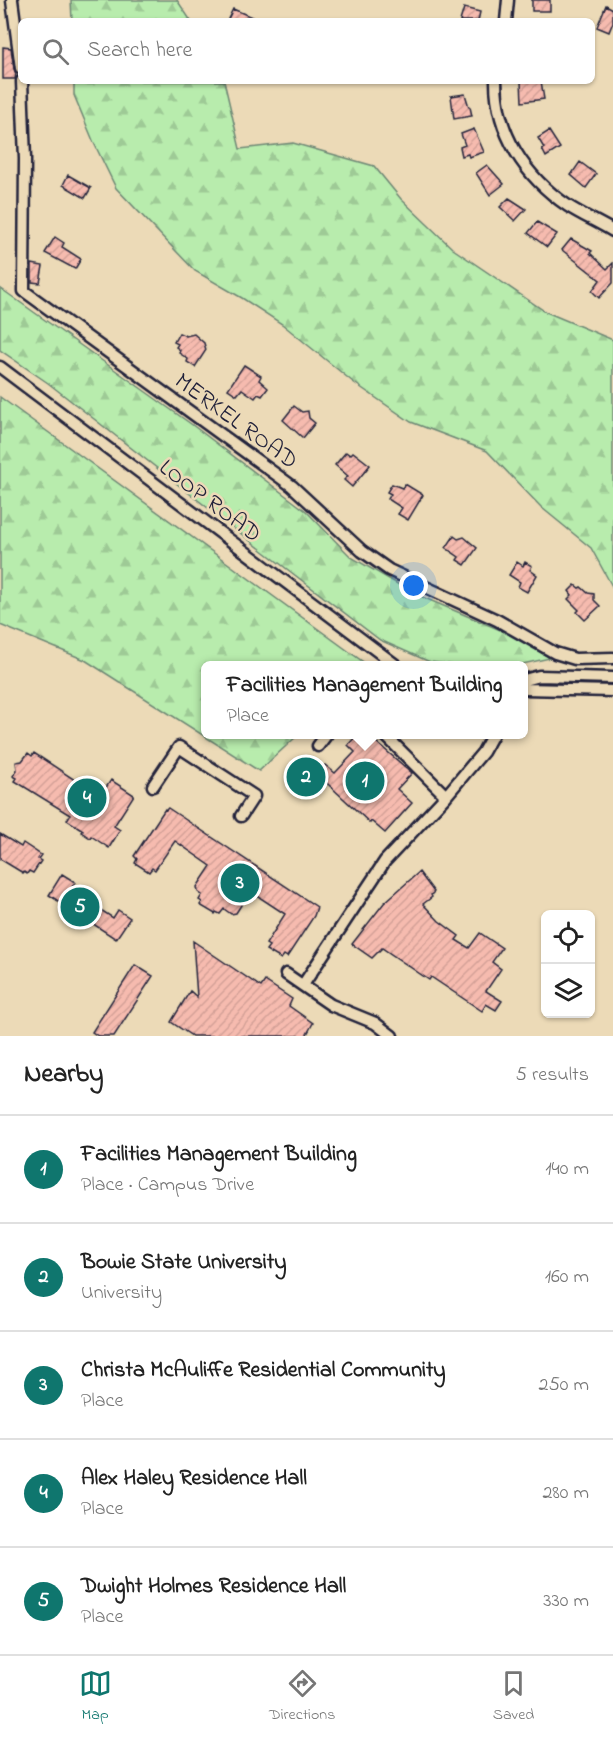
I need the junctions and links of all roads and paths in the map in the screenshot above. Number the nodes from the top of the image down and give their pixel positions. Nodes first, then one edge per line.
1 (12, 0) edge
2 (508, 0) edge
3 (506, 18) edge
4 (18, 45) edge
5 (22, 84) edge
6 (496, 84) edge
7 (613, 231) edge
8 (0, 367) edge
9 (613, 658) edge
10 (390, 661) edge
11 (613, 678) edge
12 (528, 679) edge
13 (528, 689) edge
14 (613, 691) edge
15 (324, 739) edge
16 (388, 739) edge
17 (491, 739) edge
18 (318, 746) dead end
19 (153, 786) dead end
20 (446, 796) junction
21 (241, 816) dead end
22 (286, 974) dead end
23 (303, 985) junction
24 (392, 1036) edge

1 - 4 street
2 - 3 street
5 - 9 street, MERKEL ROAD
6 - 7 street
8 - 10 street, LOOP ROAD
11 - 12 street
13 - 14 street
15 - 18 street
16 - 20 street
17 - 20 street
19 - 21 street
20 - 23 street
22 - 23 street
23 - 24 street

